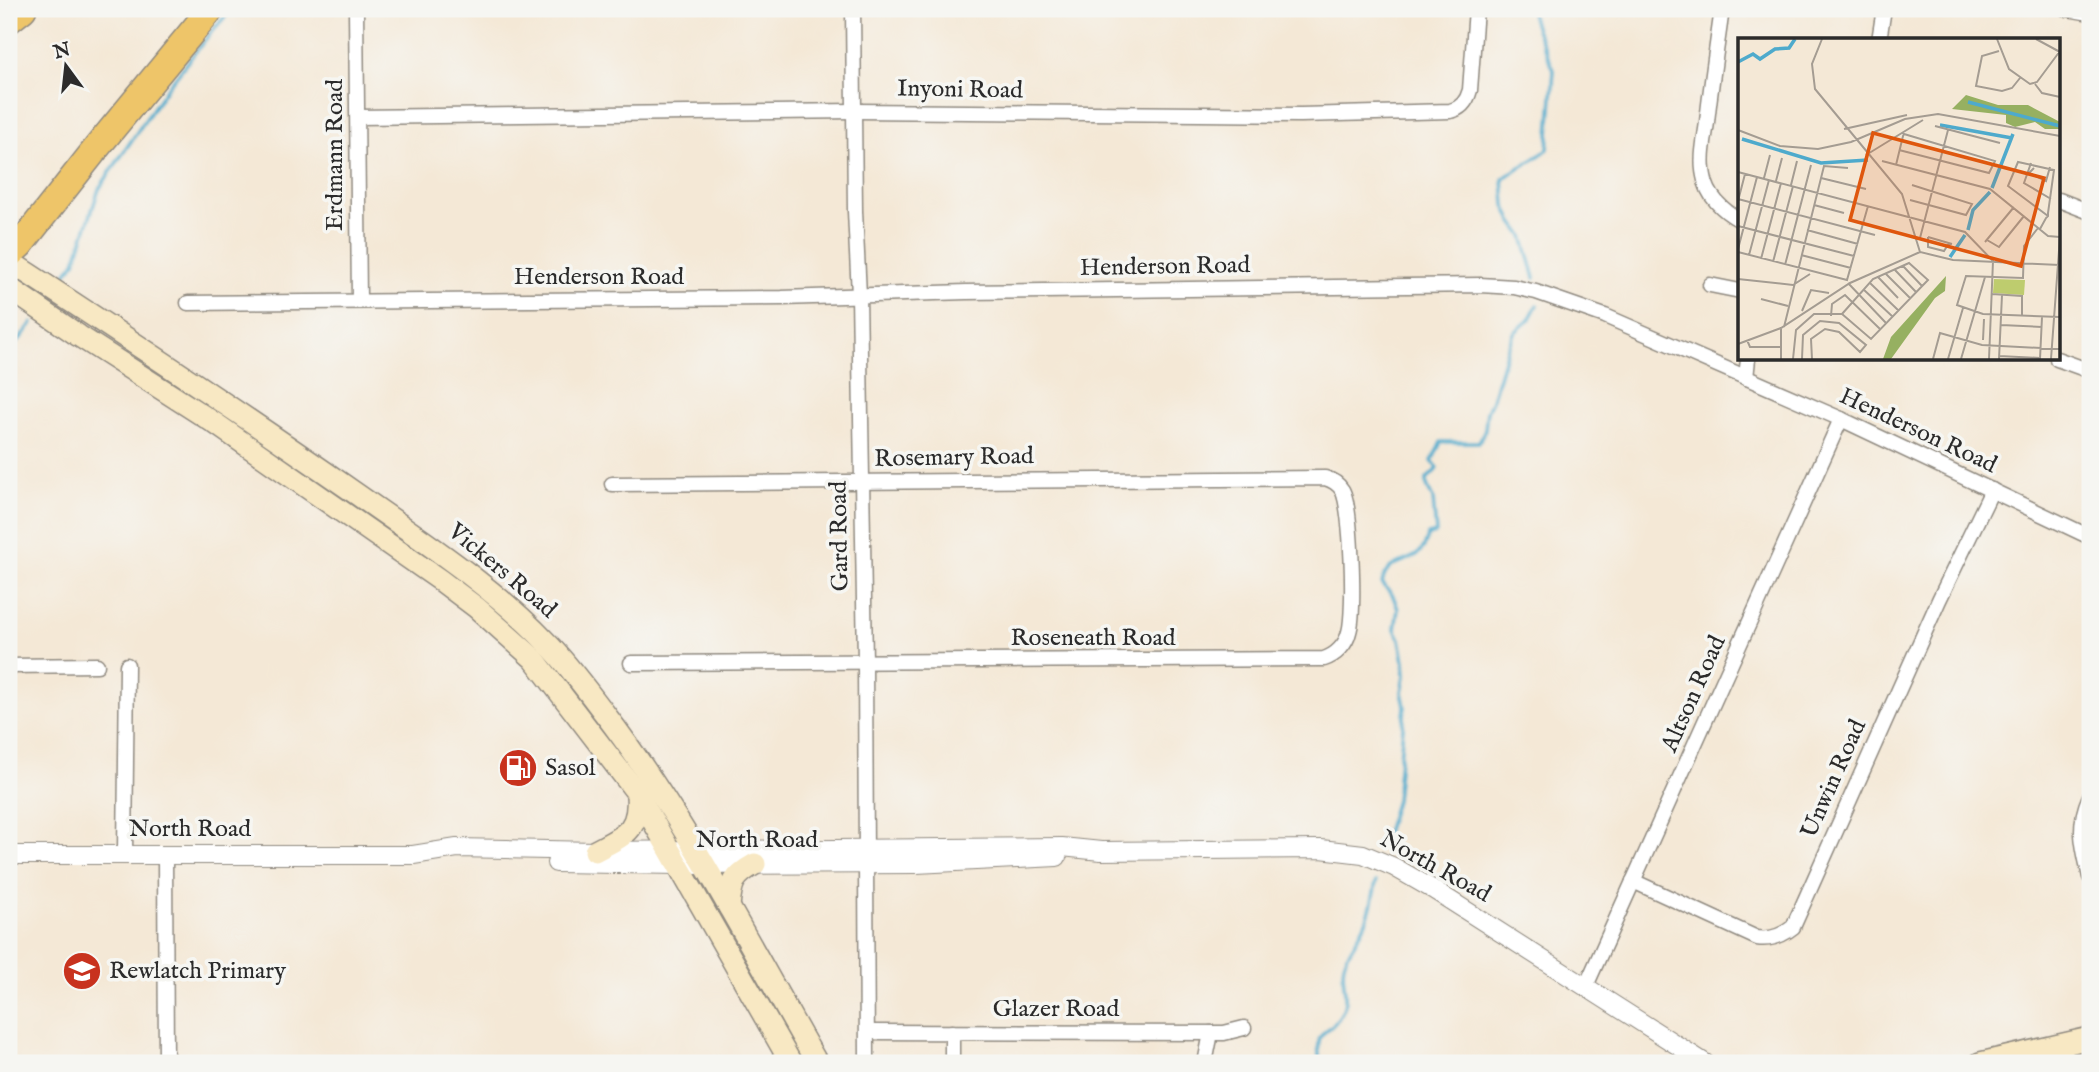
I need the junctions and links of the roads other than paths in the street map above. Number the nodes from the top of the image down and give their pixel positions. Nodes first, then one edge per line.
1 (23, 9) edge
2 (211, 9) edge
3 (356, 9) edge
4 (853, 9) edge
5 (1476, 9) edge
6 (1722, 9) edge
7 (1884, 9) edge
8 (2067, 9) edge
9 (2090, 13) edge
10 (9, 20) edge
11 (1879, 38) edge
12 (855, 111) junction
13 (358, 117) junction
14 (2060, 200) edge
15 (2090, 212) edge
16 (1738, 219) edge
17 (9, 255) edge
18 (9, 261) edge
19 (1710, 285) dead end
20 (9, 288) edge
21 (1738, 291) edge
22 (859, 295) junction
23 (359, 300) junction
24 (188, 303) dead end
25 (1748, 360) edge
26 (2060, 360) edge
27 (2090, 371) edge
28 (1746, 378) junction
29 (1841, 419) junction
30 (1298, 477) joint
31 (862, 482) junction
32 (612, 484) dead end
33 (1992, 490) junction
34 (2090, 537) edge
35 (865, 661) junction
36 (631, 663) dead end
37 (97, 665) dead end
38 (127, 665) dead end
39 (9, 666) edge
40 (637, 793) junction
41 (2090, 796) edge
42 (595, 851) junction
43 (125, 854) junction
44 (9, 855) edge
45 (165, 855) junction
46 (413, 855) junction
47 (867, 856) junction
48 (701, 857) junction
49 (675, 858) junction
50 (755, 864) junction
51 (2090, 877) edge
52 (1633, 881) junction
53 (729, 907) junction
54 (1586, 986) junction
55 (1244, 1028) dead end
56 (868, 1032) junction
57 (952, 1032) junction
58 (1211, 1033) junction
59 (2090, 1038) edge
60 (2090, 1051) edge
61 (867, 1062) edge
62 (166, 1063) edge
63 (791, 1063) edge
64 (817, 1063) edge
65 (951, 1063) edge
66 (1205, 1063) edge
67 (1705, 1063) edge
68 (1980, 1063) edge
69 (2037, 1063) edge

1 - 10 highway
2 - 17 highway
3 - 13 street, Erdmann Road
4 - 12 street, Gard Road
5 - 12 street, Inyoni Road
6 - 16 street
7 - 11 street
8 - 9 street
12 - 13 street, Inyoni Road
12 - 22 street, Gard Road
13 - 23 street, Erdmann Road
14 - 15 street
18 - 48 main road, Vickers Road
19 - 21 street
20 - 40 main road, Vickers Road
22 - 23 street, Henderson Road
22 - 28 street, Henderson Road
22 - 31 street, Gard Road
23 - 24 street, Henderson Road
25 - 28 street
26 - 27 street
28 - 29 street, Henderson Road
29 - 33 street, Henderson Road
29 - 52 street, Altson Road
30 - 31 street, Rosemary Road
30 - 35 street, Roseneath Road
31 - 32 street, Rosemary Road
31 - 35 street, Gard Road
33 - 34 street, Henderson Road
33 - 52 street, Unwin Road
35 - 36 street, Roseneath Road
35 - 47 street, Gard Road
37 - 39 street
38 - 43 street
40 - 42 main road
40 - 49 main road, Vickers Road
41 - 51 street
42 - 46 street, North Road
42 - 49 street, North Road
43 - 44 street, North Road
43 - 45 street, North Road
45 - 46 street, North Road
45 - 62 street
46 - 49 street, North Road
47 - 48 street, North Road
47 - 50 street, North Road
47 - 54 street, North Road
47 - 56 street, Gard Road
48 - 49 street, North Road
48 - 50 street, North Road
48 - 53 main road, Vickers Road
49 - 63 main road, Vickers Road
50 - 53 main road
52 - 54 street, Altson Road
53 - 64 main road, Vickers Road
54 - 67 street, North Road
55 - 58 street, Glazer Road
56 - 57 street, Glazer Road
56 - 61 street, Gard Road
57 - 58 street, Glazer Road
57 - 65 street
58 - 66 street
59 - 68 main road
60 - 69 main road

